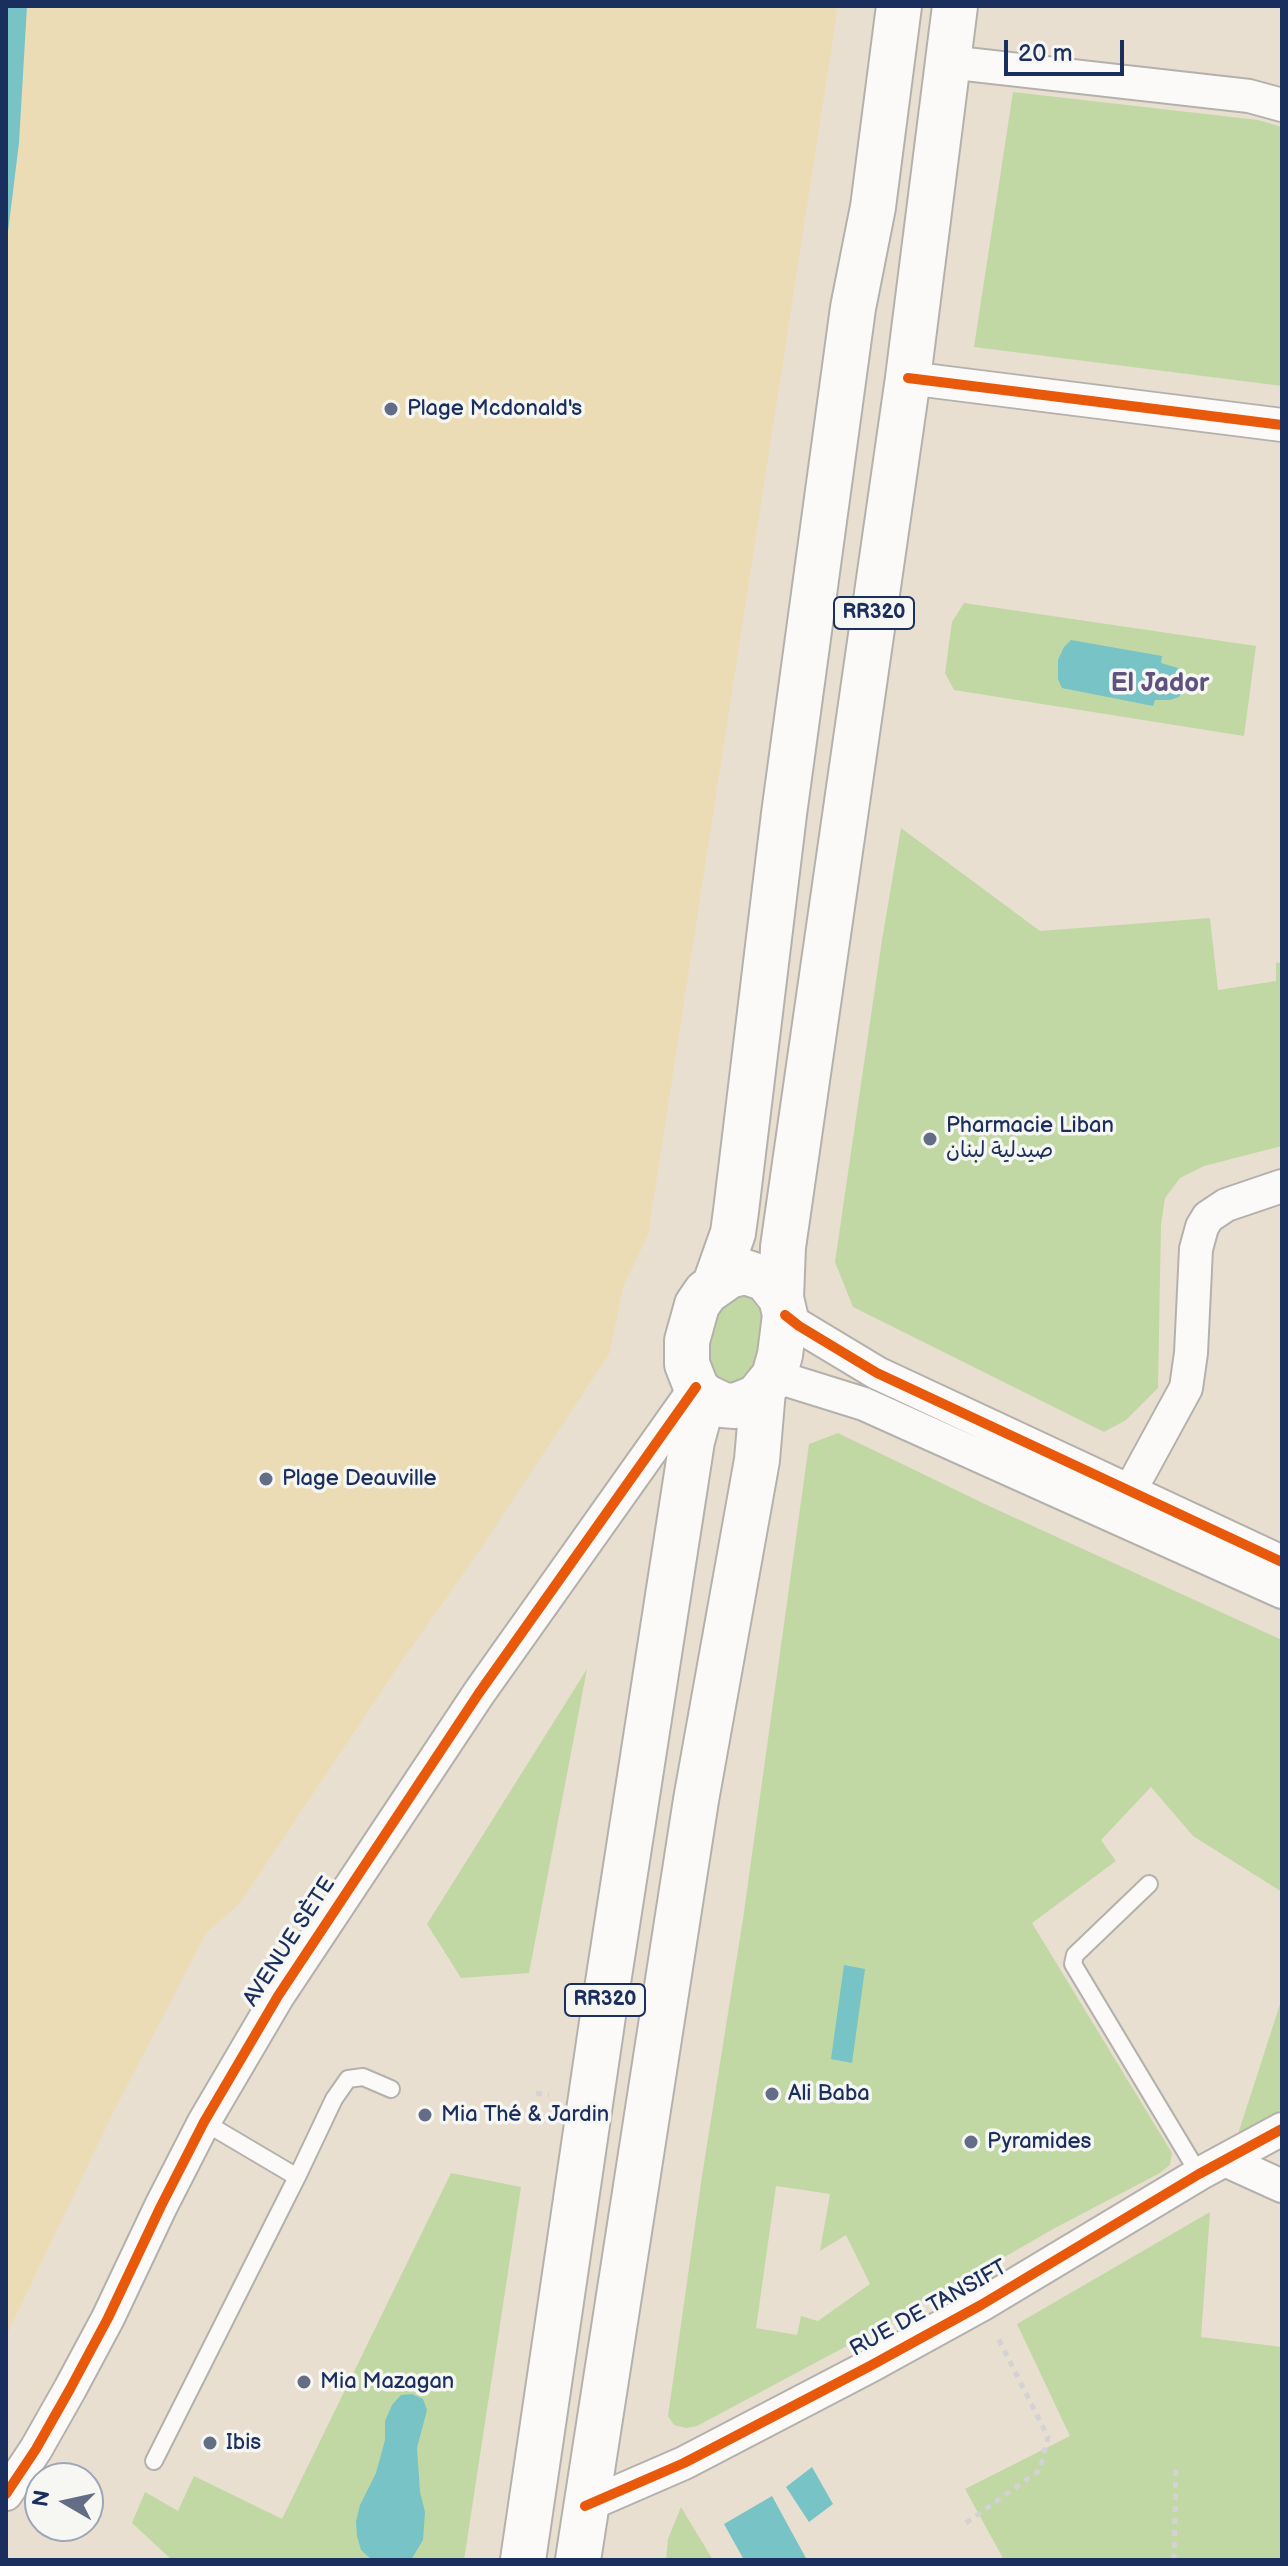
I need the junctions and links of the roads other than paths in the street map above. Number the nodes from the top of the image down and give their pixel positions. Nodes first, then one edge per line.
1 (899, 6) edge
2 (955, 6) edge
3 (948, 62) junction
4 (1282, 105) edge
5 (908, 378) junction
6 (1282, 425) edge
7 (1282, 1186) edge
8 (715, 1284) junction
9 (783, 1306) junction
10 (768, 1383) junction
11 (700, 1391) junction
12 (1122, 1504) junction
13 (1282, 1562) edge
14 (1282, 1592) edge
15 (1149, 1884) dead end
16 (391, 2089) dead end
17 (204, 2122) junction
18 (1282, 2129) edge
19 (1213, 2167) junction
20 (297, 2177) junction
21 (1282, 2186) edge
22 (154, 2461) dead end
23 (6, 2494) edge
24 (585, 2506) junction
25 (523, 2560) edge
26 (578, 2560) edge

1 - 8 highway, RR320
2 - 3 highway, RR320
3 - 4 street
3 - 5 highway, RR320
5 - 6 street
5 - 9 highway, RR320
7 - 12 street
8 - 9 highway
8 - 11 highway, RR320
9 - 10 highway, RR320
9 - 12 street
10 - 11 highway
10 - 12 street
10 - 24 highway, RR320
11 - 17 street, AVENUE SÈTE
11 - 25 highway, RR320
12 - 13 street
12 - 14 street
15 - 19 lane
16 - 20 lane
17 - 20 lane
17 - 23 street, AVENUE SÈTE
18 - 19 street, RUE DE TANSIFT
19 - 21 street
19 - 24 street, RUE DE TANSIFT
20 - 22 lane
24 - 26 highway, RR320

